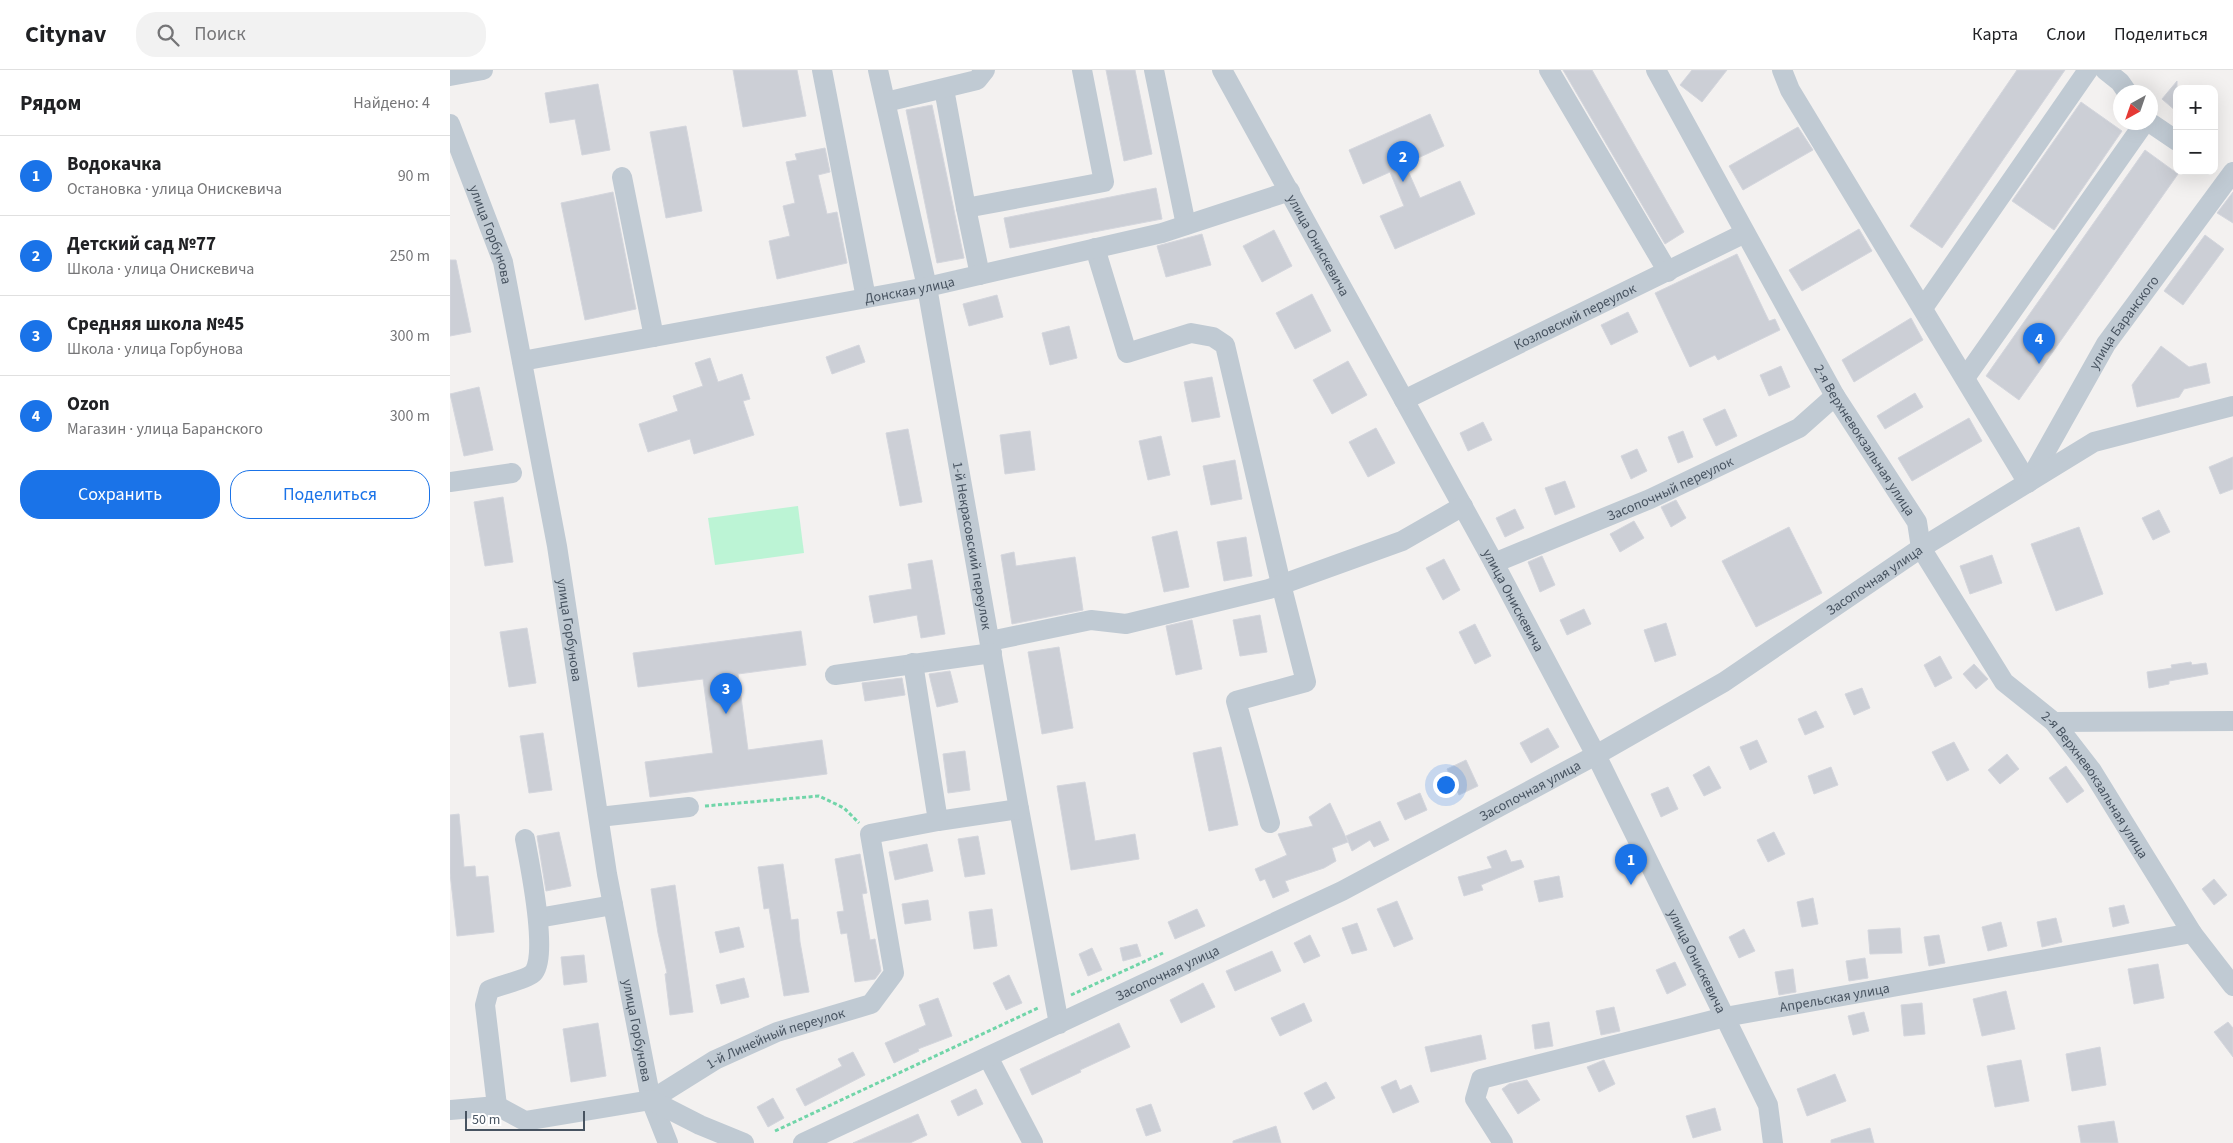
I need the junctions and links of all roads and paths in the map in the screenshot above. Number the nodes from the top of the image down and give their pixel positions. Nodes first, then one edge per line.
1 (483, 70) edge
2 (822, 70) edge
3 (878, 70) edge
4 (985, 70) edge
5 (1082, 70) edge
6 (1154, 70) edge
7 (1222, 70) edge
8 (1549, 70) edge
9 (1656, 70) edge
10 (1782, 70) edge
11 (2088, 70) edge
12 (2105, 70) edge
13 (450, 76) edge
14 (2122, 85) edge
15 (944, 89) junction
16 (886, 102) junction
17 (450, 124) edge
18 (2158, 128) edge
19 (2139, 130) edge
20 (2173, 139) edge
21 (2225, 172) edge
22 (622, 177) dead end
23 (1290, 191) junction
24 (966, 208) junction
25 (1186, 225) junction
26 (1745, 233) junction
27 (1095, 248) junction
28 (1668, 272) junction
29 (980, 275) junction
30 (928, 287) junction
31 (866, 298) junction
32 (1922, 308) junction
33 (654, 337) junction
34 (522, 361) junction
35 (1965, 378) junction
36 (1835, 396) junction
37 (1404, 400) junction
38 (2233, 406) edge
39 (512, 473) dead end
40 (450, 482) edge
41 (2028, 483) junction
42 (1463, 506) junction
43 (1921, 548) junction
44 (1494, 563) junction
45 (1280, 584) junction
46 (991, 647) junction
47 (913, 663) junction
48 (835, 675) dead end
49 (2233, 721) edge
50 (2054, 722) junction
51 (1596, 755) junction
52 (689, 807) joint
53 (1019, 809) junction
54 (599, 817) junction
55 (938, 821) junction
56 (1270, 823) dead end
57 (870, 834) junction
58 (525, 838) dead end
59 (613, 904) junction
60 (538, 918) junction
61 (2192, 933) junction
62 (1171, 950) dead end
63 (2233, 986) edge
64 (1071, 995) dead end
65 (1041, 1007) dead end
66 (1725, 1017) junction
67 (1059, 1024) junction
68 (988, 1057) junction
69 (651, 1100) junction
70 (497, 1106) junction
71 (450, 1110) edge
72 (775, 1131) dead end
73 (668, 1143) edge
74 (744, 1143) edge
75 (803, 1143) edge
76 (1034, 1143) edge
77 (1503, 1143) edge
78 (1773, 1143) edge

1 - 13 street
2 - 31 street
3 - 16 street, 1-й Некрасовский переулок
4 - 15 street
5 - 24 street
6 - 25 street
7 - 23 street, улица Онискевича
8 - 28 street
9 - 26 street, 2-я Верхневокзальная улица
10 - 32 street
11 - 32 street
12 - 14 street
15 - 16 street
15 - 24 street
16 - 30 street, 1-й Некрасовский переулок
17 - 34 street, улица Горбунова
18 - 20 street
19 - 35 street
21 - 41 street, улица Баранского
22 - 33 street
23 - 25 street, Донская улица
23 - 37 street, улица Онискевича
24 - 29 street
25 - 27 street, Донская улица
26 - 28 street, Козловский переулок
26 - 36 street, 2-я Верхневокзальная улица
27 - 29 street, Донская улица
27 - 45 street
28 - 37 street, Козловский переулок
29 - 30 street, Донская улица
30 - 31 street, Донская улица
30 - 46 street, 1-й Некрасовский переулок
31 - 33 street, Донская улица
32 - 35 street
33 - 34 street, Донская улица
34 - 54 street, улица Горбунова
35 - 41 street
36 - 43 street, 2-я Верхневокзальная улица
36 - 44 street, Засопочный переулок
37 - 42 street, улица Онискевича
38 - 41 street, Засопочная улица
39 - 40 street
41 - 43 street, Засопочная улица
42 - 44 street, улица Онискевича
42 - 45 street
43 - 50 street, 2-я Верхневокзальная улица
43 - 51 street, Засопочная улица
44 - 51 street, улица Онискевича
45 - 46 street
45 - 56 street
46 - 47 street
46 - 53 street, 1-й Некрасовский переулок
47 - 48 street
47 - 55 street
49 - 50 street
50 - 61 street, 2-я Верхневокзальная улица
51 - 66 street, улица Онискевича
51 - 67 street, Засопочная улица
52 - 54 street
52 - 57 path
53 - 55 street
53 - 67 street, 1-й Некрасовский переулок
54 - 59 street, улица Горбунова
55 - 57 street
57 - 69 street, 1-й Линейный переулок
58 - 60 street
59 - 60 street
59 - 69 street, улица Горбунова
60 - 70 street
61 - 63 street, 2-я Верхневокзальная улица
61 - 66 street, Апрельская улица
62 - 64 path
65 - 72 path
66 - 77 street, Апрельская улица
66 - 78 street, улица Онискевича
67 - 68 street, Засопочная улица
68 - 75 street, Засопочная улица
68 - 76 street
69 - 70 street
69 - 73 street, улица Горбунова
69 - 74 street
70 - 71 street

